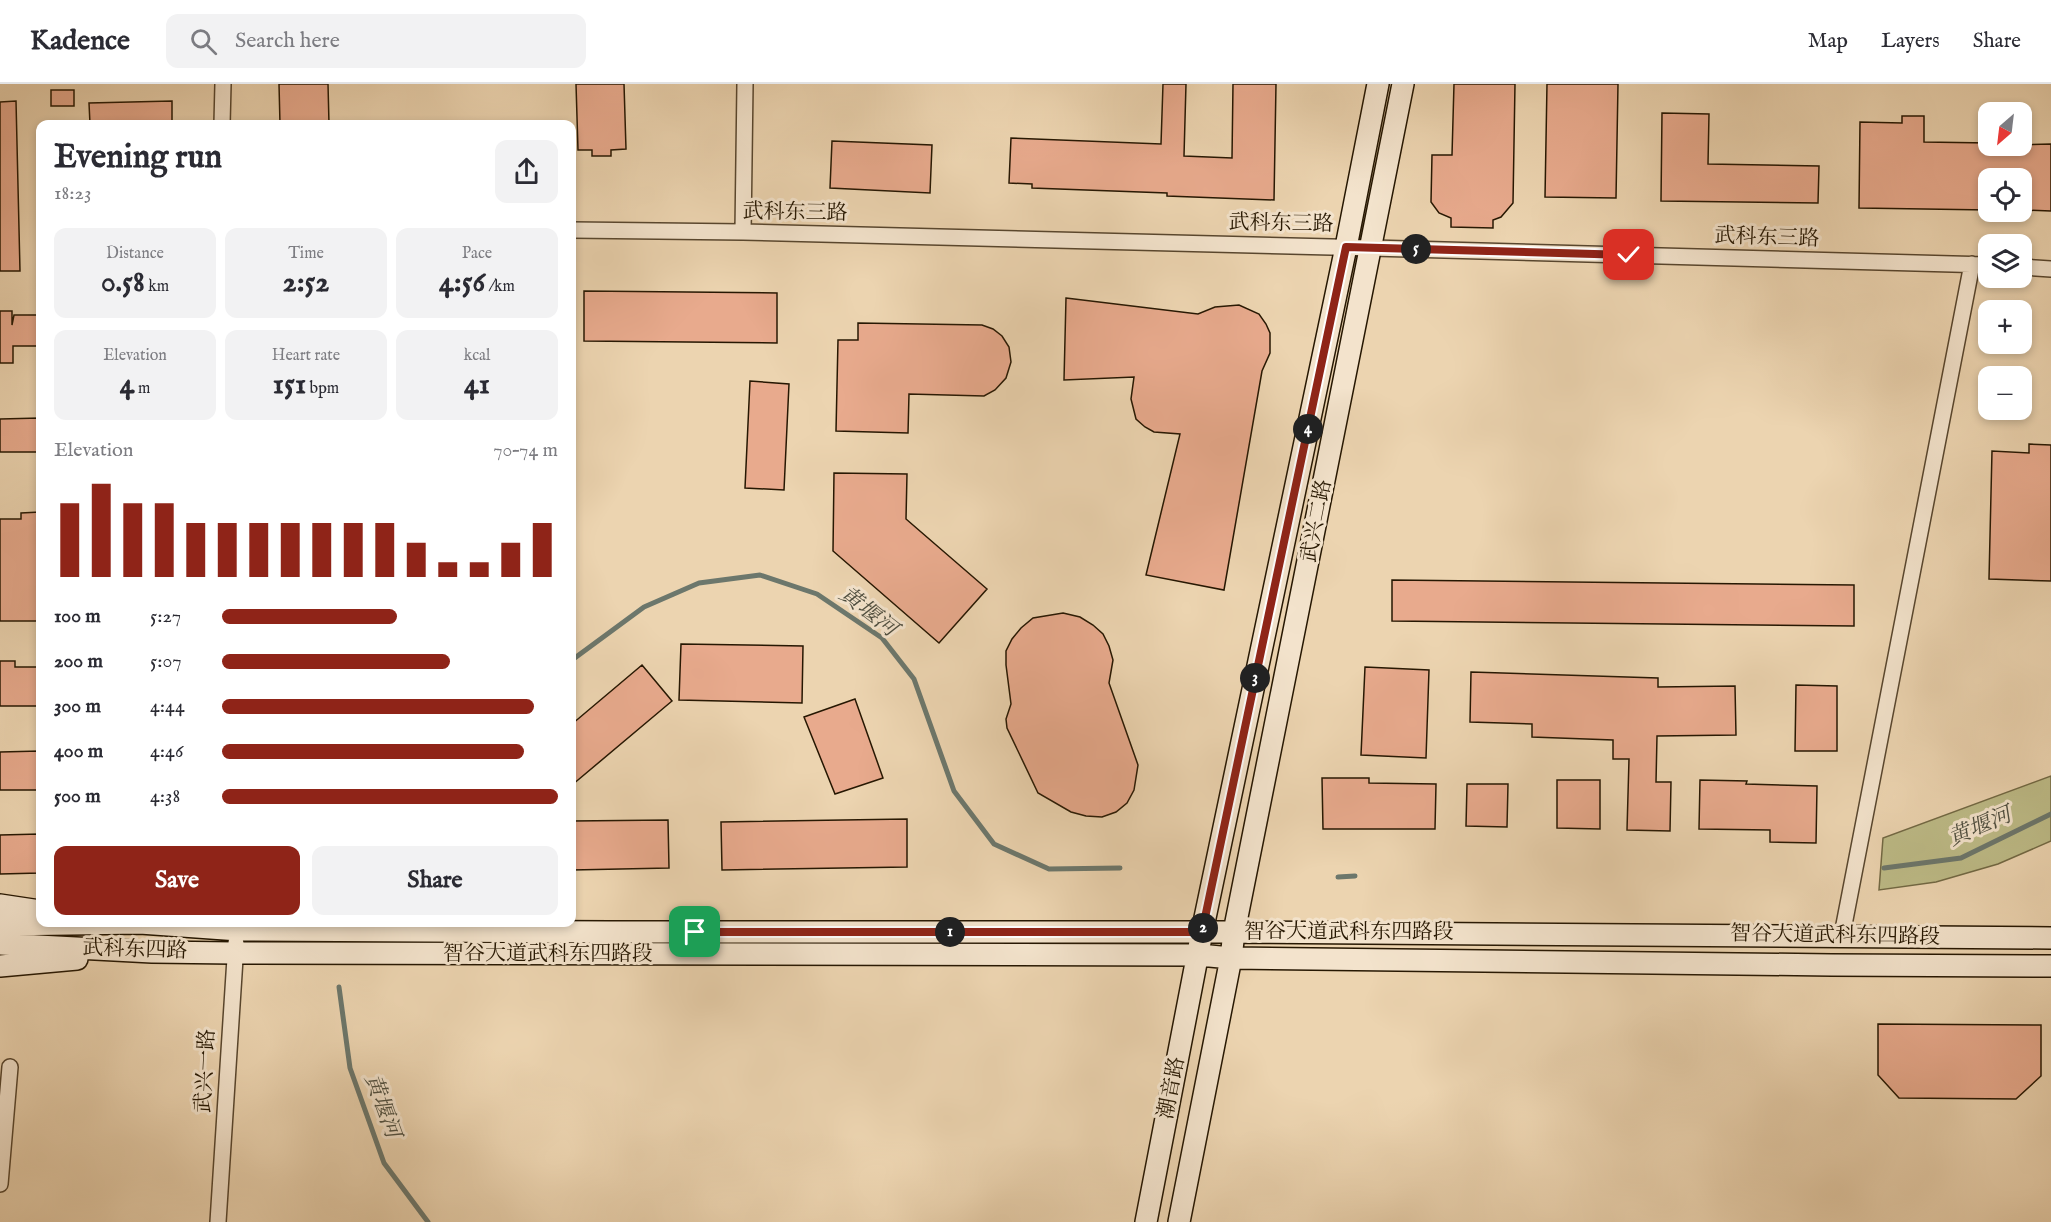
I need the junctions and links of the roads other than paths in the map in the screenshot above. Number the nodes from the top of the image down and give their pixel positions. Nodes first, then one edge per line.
1 (223, 84) edge
2 (745, 84) edge
3 (1378, 84) edge
4 (1403, 84) edge
5 (222, 120) edge
6 (576, 230) edge
7 (743, 232) junction
8 (1346, 247) junction
9 (1372, 248) junction
10 (1972, 264) junction
11 (1978, 264) edge
12 (2032, 268) edge
13 (2051, 269) edge
14 (0, 905) edge
15 (36, 910) edge
16 (36, 924) edge
17 (0, 925) edge
18 (239, 927) edge
19 (299, 927) edge
20 (1202, 932) junction
21 (1234, 932) junction
22 (1842, 936) junction
23 (2051, 938) edge
24 (0, 944) edge
25 (152, 952) junction
26 (234, 953) junction
27 (1199, 955) junction
28 (1231, 958) junction
29 (0, 966) edge
30 (2051, 966) edge
31 (10, 1067) dead end
32 (0, 1184) edge
33 (219, 1222) edge
34 (1146, 1222) edge
35 (1179, 1222) edge

1 - 5 street
2 - 7 street
3 - 8 main road, 潮音路
4 - 9 main road, 武兴二路
6 - 7 street, 武科东三路
7 - 8 street, 武科东三路
8 - 9 street, 武科东三路
8 - 20 main road, 潮音路
9 - 10 street, 武科东三路
9 - 21 main road, 武兴二路
10 - 11 street, 武科东三路
10 - 22 street
12 - 13 street
14 - 15 main road
16 - 17 main road, 智谷大道武科东四路段
18 - 26 street, 武兴一路
19 - 20 main road, 智谷大道武科东四路段
20 - 21 main road, 智谷大道武科东四路段
20 - 27 main road, 潮音路
21 - 22 main road, 智谷大道武科东四路段
21 - 28 main road, 武兴二路
22 - 23 main road, 智谷大道武科东四路段
24 - 25 main road, 武科东四路
25 - 26 main road, 武科东四路
25 - 29 main road
26 - 27 main road, 智谷大道武科东四路段
26 - 33 street, 武兴一路
27 - 28 main road, 智谷大道武科东四路段
27 - 34 main road, 潮音路
28 - 30 main road, 智谷大道武科东四路段
28 - 35 main road, 潮音路
31 - 32 street

